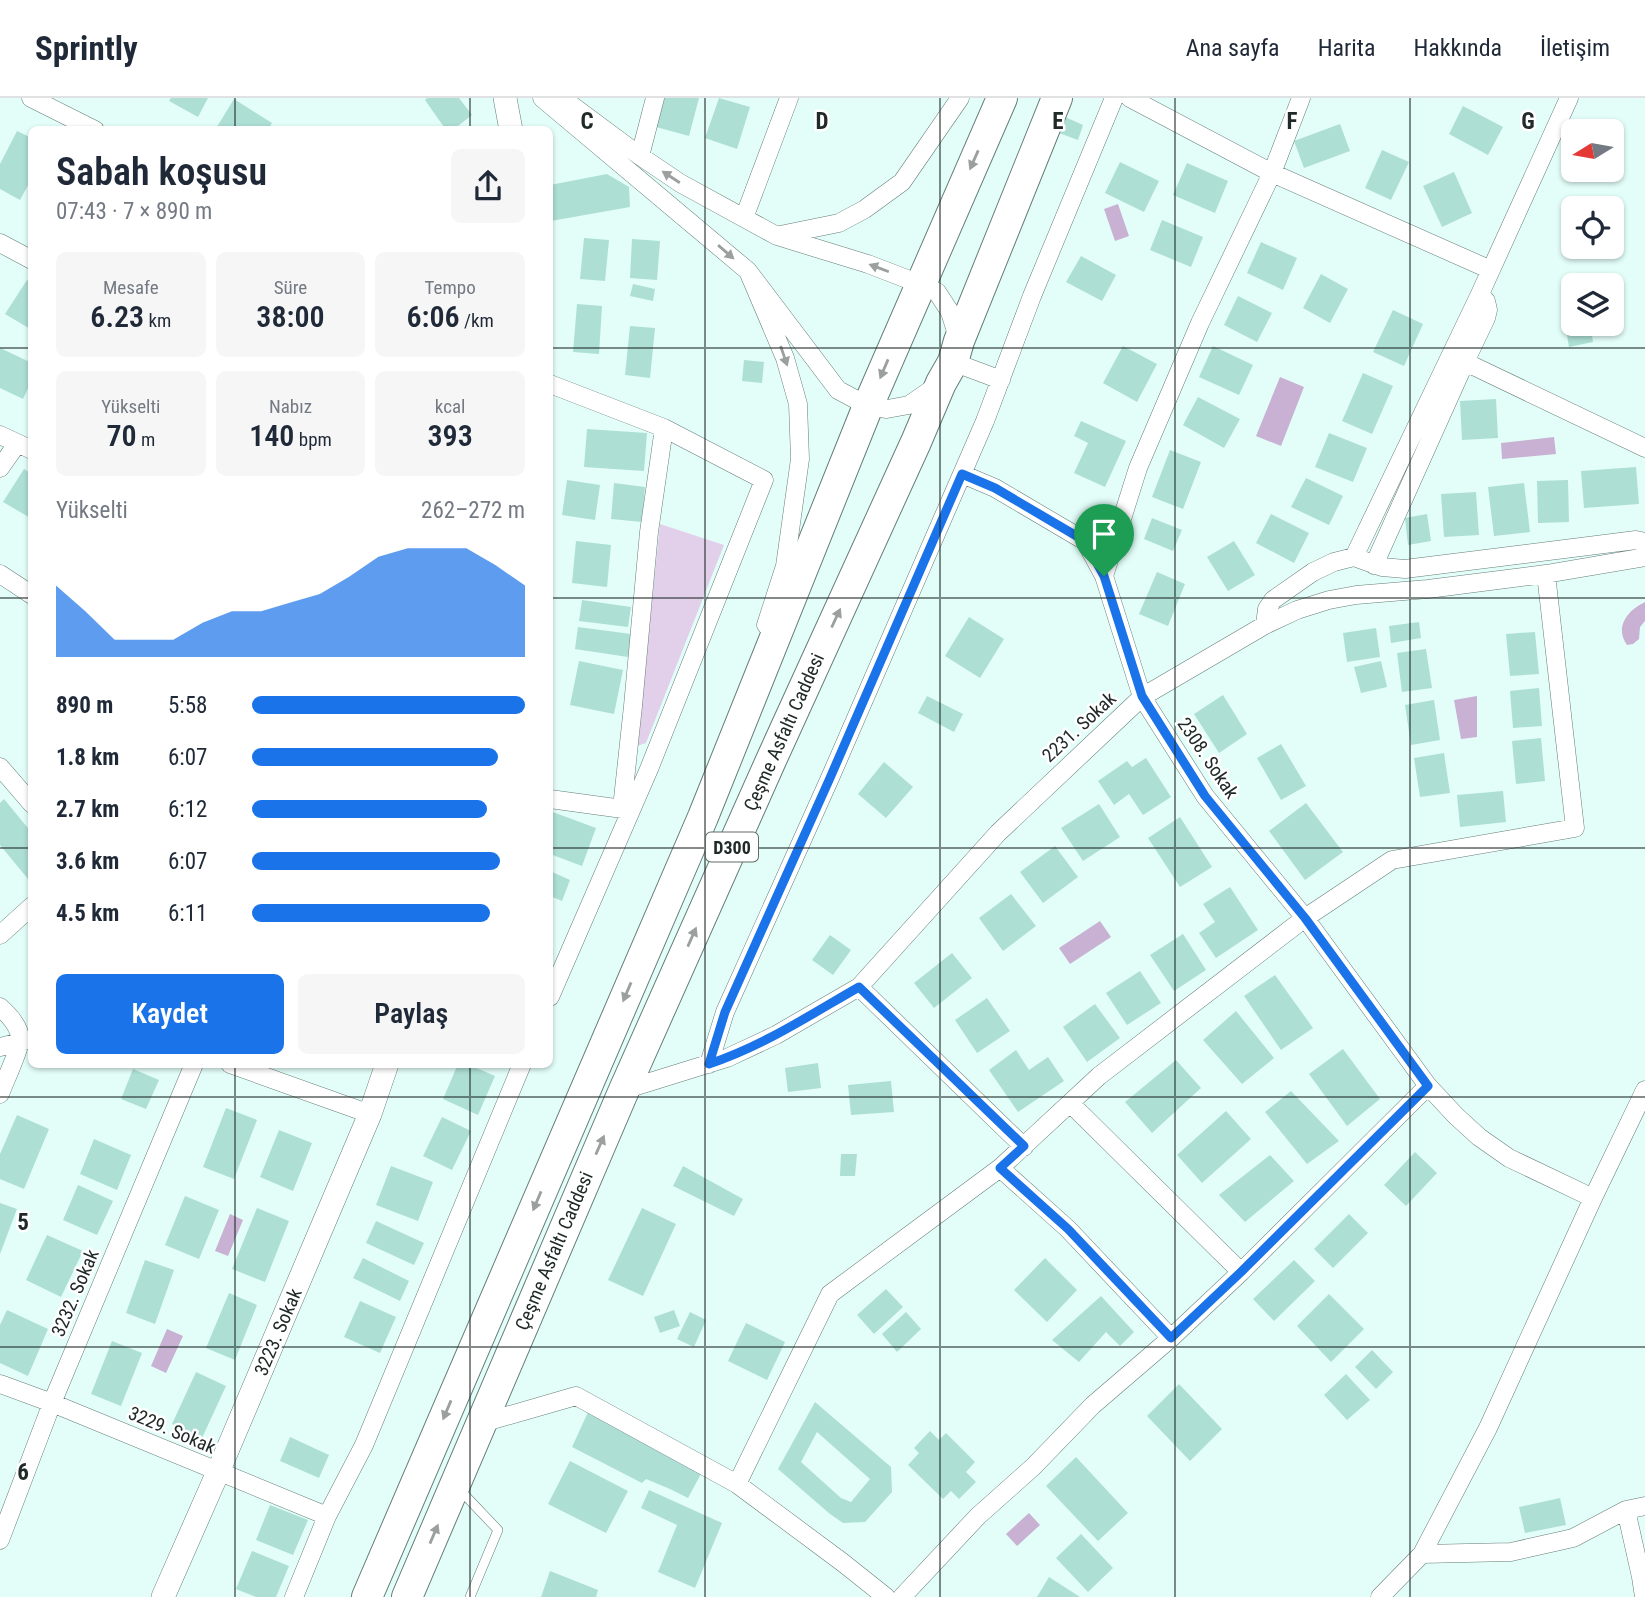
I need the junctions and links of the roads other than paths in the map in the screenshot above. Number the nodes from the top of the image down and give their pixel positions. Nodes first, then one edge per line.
1 (31, 98) edge
2 (505, 98) edge
3 (542, 98) edge
4 (562, 98) edge
5 (655, 98) edge
6 (789, 98) edge
7 (960, 98) edge
8 (1002, 98) edge
9 (1057, 98) edge
10 (1114, 98) edge
11 (1130, 98) edge
12 (1301, 98) edge
13 (1569, 98) edge
14 (87, 126) edge
15 (510, 126) edge
16 (640, 156) junction
17 (1272, 173) junction
18 (744, 218) junction
19 (777, 236) junction
20 (4, 245) edge
21 (28, 258) edge
22 (0, 264) edge
23 (1491, 270) junction
24 (748, 271) junction
25 (920, 284) junction
26 (1480, 294) junction
27 (951, 362) junction
28 (1465, 362) junction
29 (1001, 380) junction
30 (553, 385) edge
31 (868, 406) junction
32 (664, 428) junction
33 (0, 435) edge
34 (24, 447) edge
35 (1645, 448) edge
36 (0, 468) edge
37 (962, 474) junction
38 (1644, 542) edge
39 (1354, 557) junction
40 (1374, 565) junction
41 (0, 574) edge
42 (1546, 574) junction
43 (1104, 576) junction
44 (28, 593) edge
45 (1265, 625) junction
46 (1142, 696) junction
47 (0, 767) edge
48 (28, 799) edge
49 (553, 799) edge
50 (626, 809) junction
51 (703, 817) junction
52 (28, 910) edge
53 (1305, 918) junction
54 (0, 935) edge
55 (859, 987) junction
56 (553, 990) edge
57 (0, 1007) edge
58 (26, 1040) edge
59 (0, 1047) edge
60 (709, 1064) junction
61 (192, 1068) edge
62 (241, 1068) edge
63 (386, 1068) edge
64 (520, 1068) edge
65 (1428, 1086) junction
66 (624, 1090) junction
67 (1645, 1090) edge
68 (0, 1094) edge
69 (1070, 1103) junction
70 (370, 1114) junction
71 (1024, 1146) junction
72 (1000, 1168) junction
73 (1593, 1198) junction
74 (1241, 1272) junction
75 (1171, 1338) junction
76 (0, 1384) edge
77 (52, 1403) junction
78 (482, 1423) junction
79 (218, 1472) junction
80 (737, 1483) junction
81 (455, 1485) junction
82 (1645, 1506) edge
83 (1626, 1510) junction
84 (327, 1517) junction
85 (0, 1540) edge
86 (1422, 1554) junction
87 (410, 1596) edge
88 (163, 1597) edge
89 (294, 1597) edge
90 (367, 1597) edge
91 (470, 1597) edge
92 (886, 1597) edge
93 (902, 1597) edge
94 (1380, 1597) edge
95 (1644, 1597) edge

1 - 14 street
2 - 15 street
3 -> 24 street
4 - 16 street
5 - 16 street
6 - 18 street
7 - 19 street
8 -> 25 highway, Çeşme Asfaltı Caddesi / D300
9 - 27 highway, Çeşme Asfaltı Caddesi / D300
10 - 29 street
11 - 17 street
12 - 17 street
13 - 23 street
18 -> 16 street
17 - 23 street
17 - 43 street
18 - 19 street
25 -> 19 street
20 - 21 street
20 - 22 street
23 - 26 street
24 - 31 street
24 -> 51 street
25 - 27 street
25 -> 31 highway, Çeşme Asfaltı Caddesi / D300
26 - 28 street
26 - 39 street
27 - 29 street
27 - 31 street
66 -> 27 highway, Çeşme Asfaltı Caddesi / D300
28 - 35 street
28 - 40 street
29 - 37 street
30 - 32 street
31 - 51 highway, Çeşme Asfaltı Caddesi / D300
32 - 50 street
32 - 50 street
33 - 34 street
34 - 36 street
37 - 43 street, 2308. Sokak
37 - 60 street
38 - 40 street
38 - 42 street, 2231. Sokak
39 - 40 street
39 - 45 street
41 - 44 street
42 - 45 street, 2231. Sokak
42 - 53 street
43 - 46 street, 2308. Sokak
45 - 46 street, 2231. Sokak
46 - 53 street, 2308. Sokak
46 - 55 street, 2231. Sokak
47 - 48 street
49 - 50 street
50 - 56 street
51 -> 90 highway, Çeşme Asfaltı Caddesi / D300
52 - 54 street
53 - 65 street, 2308. Sokak
53 - 69 street
55 - 60 street, 2231. Sokak
55 - 71 street
57 - 58 street
58 - 59 street
58 - 68 street
60 - 66 street, 2231. Sokak
61 - 77 street, 3232. Sokak
62 - 70 street
63 - 70 street, 3223. Sokak
64 - 84 street
65 - 73 street, 2308. Sokak
65 - 74 street
78 -> 66 highway, Çeşme Asfaltı Caddesi / D300
67 - 73 street
69 - 71 street
69 - 74 street
70 - 79 street, 3223. Sokak
71 - 72 street
72 - 75 street
72 - 80 street
73 - 86 street
74 - 75 street
75 - 93 street
76 - 77 street, 3229. Sokak
77 - 79 street, 3229. Sokak
77 - 85 street, 3232. Sokak
78 - 80 street
78 - 81 highway, Çeşme Asfaltı Caddesi / D300
79 - 84 street, 3229. Sokak
79 - 88 street, 3223. Sokak
80 - 92 street
87 -> 81 highway, Çeşme Asfaltı Caddesi / D300
81 - 91 lane
82 - 83 street
83 - 86 street
83 - 95 street
84 - 89 street
86 - 94 street

